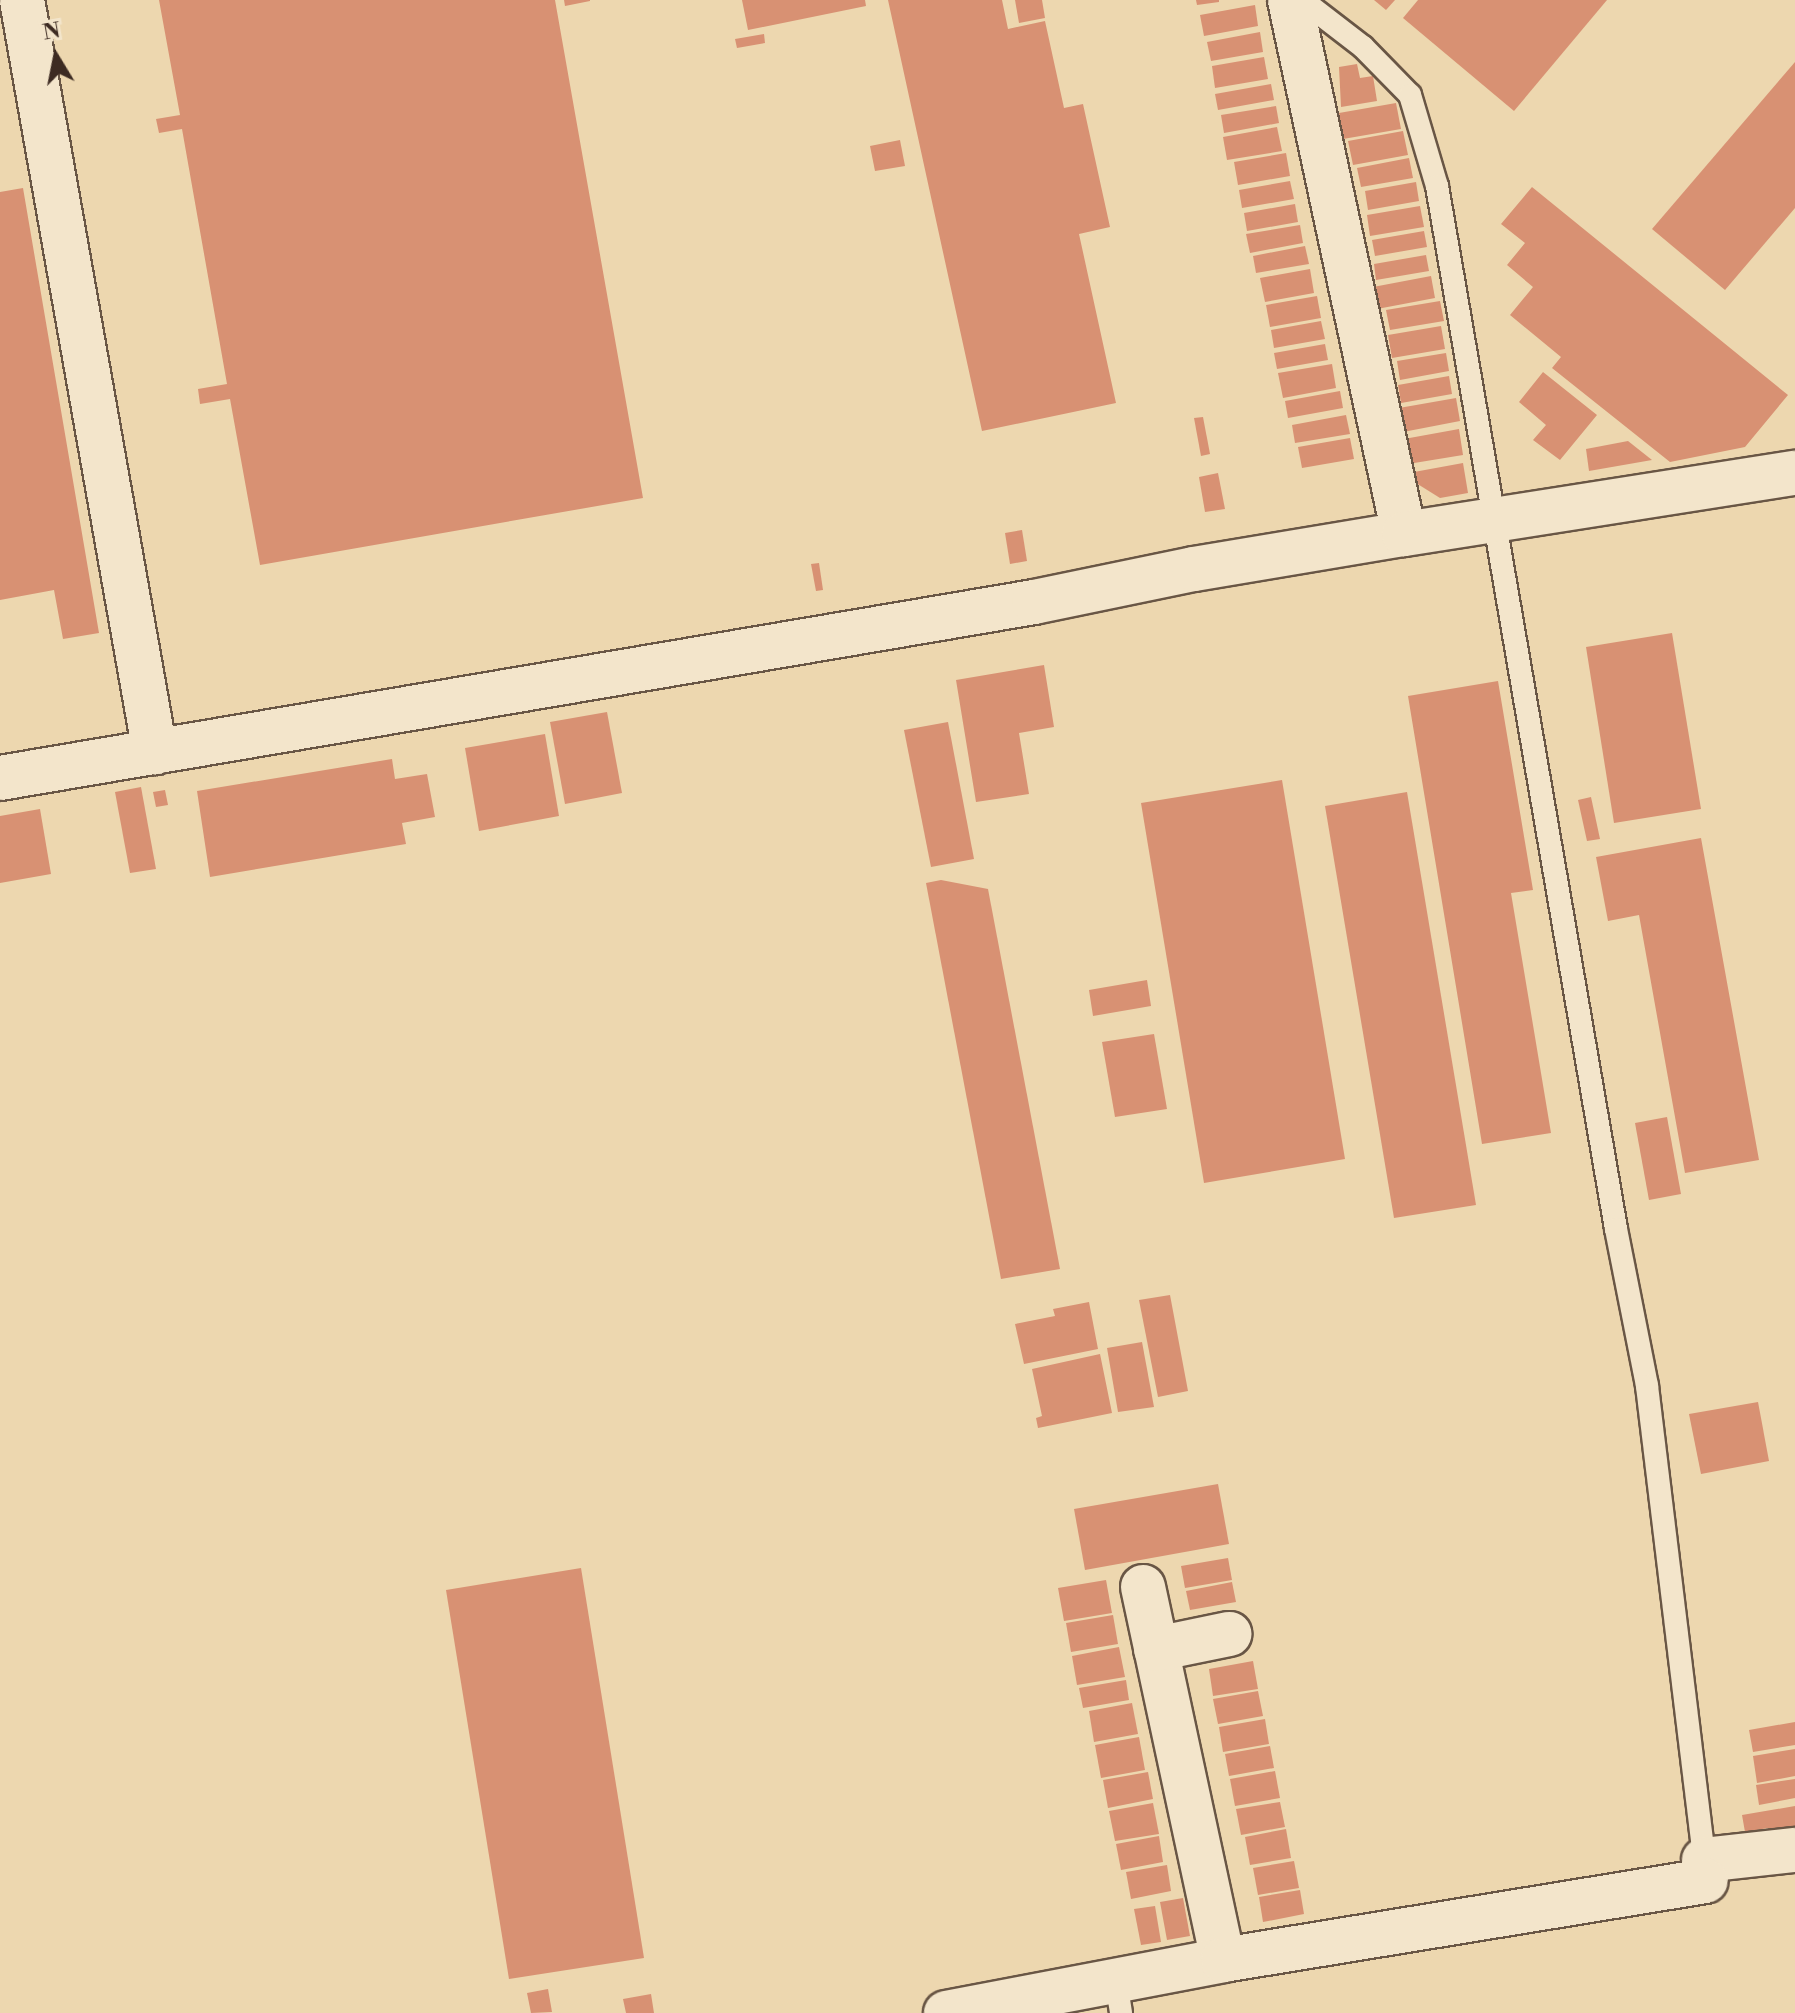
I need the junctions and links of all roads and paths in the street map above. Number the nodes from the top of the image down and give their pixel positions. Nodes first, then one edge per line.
1 (1290, 0) edge
2 (1302, 0) edge
3 (17, 24) edge
4 (1795, 473) edge
5 (1493, 521) junction
6 (1404, 534) junction
7 (155, 752) junction
8 (0, 778) edge
9 (1143, 1587) dead end
10 (1229, 1634) dead end
11 (1156, 1649) junction
12 (1795, 1850) edge
13 (1705, 1870) junction
14 (1223, 1960) junction
15 (1118, 1997) edge
16 (946, 2013) edge

1 - 6 street
2 - 5 lane
3 - 7 street
4 - 5 street
5 - 6 street
5 - 13 lane
6 - 7 street
7 - 8 street
9 - 11 street
10 - 11 street
11 - 14 street
12 - 13 street
13 - 14 street
14 - 15 street
15 - 16 street

